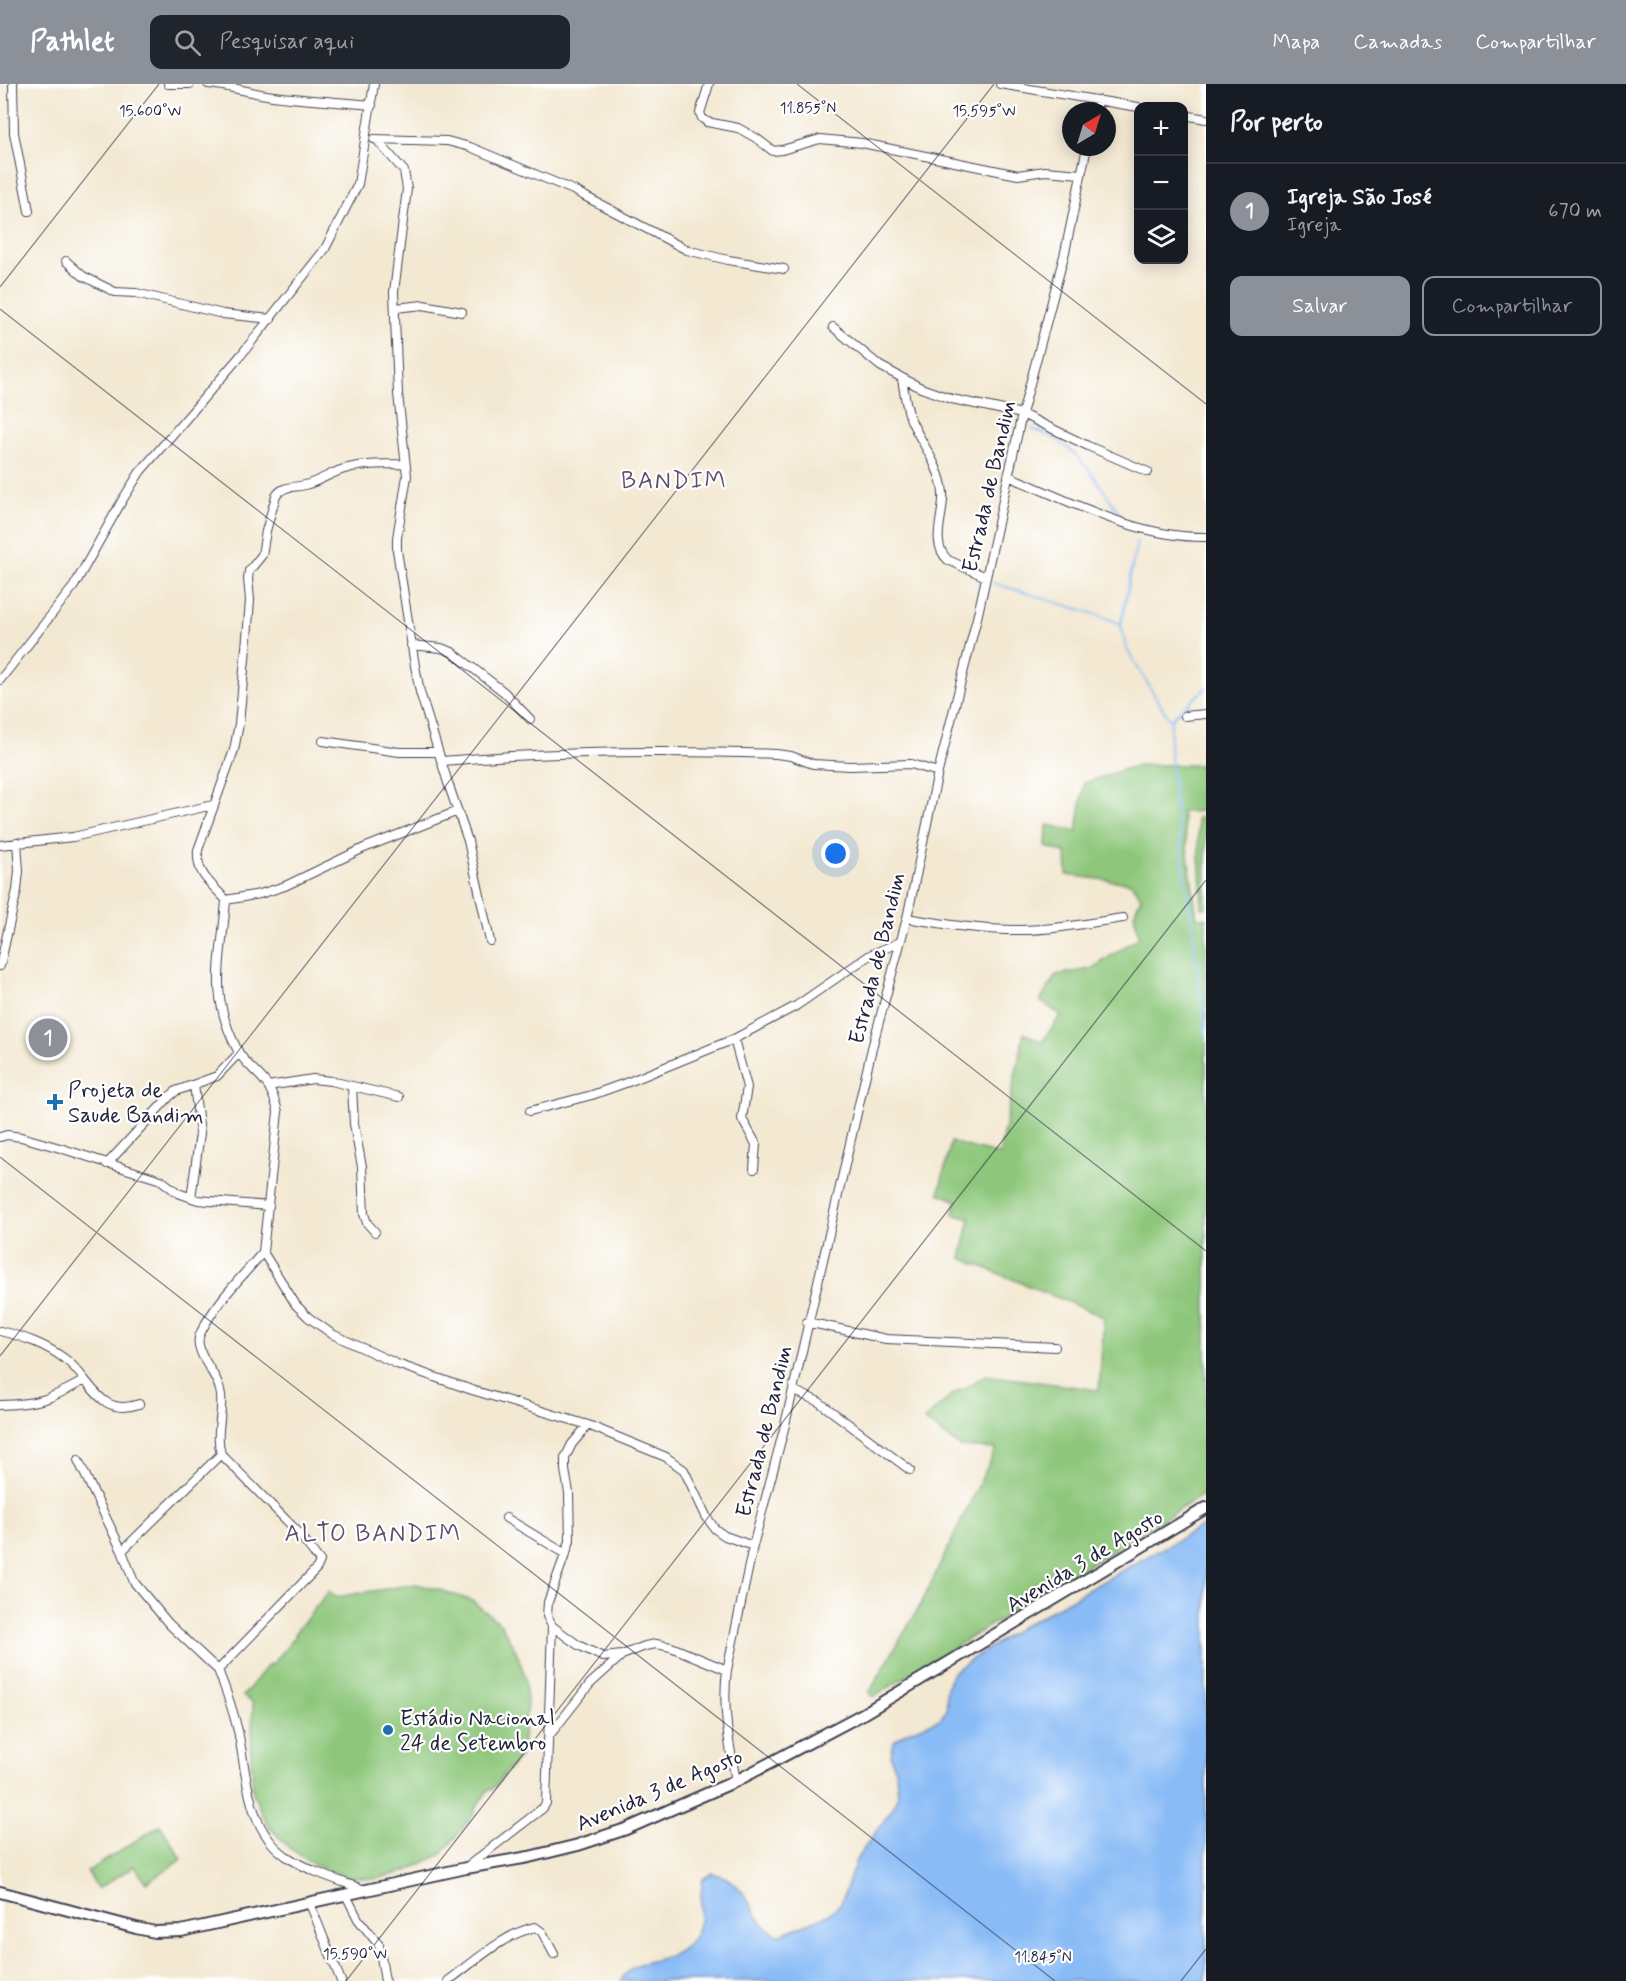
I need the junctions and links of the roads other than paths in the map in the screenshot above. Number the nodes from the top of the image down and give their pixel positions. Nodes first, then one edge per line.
1 (13, 84) edge
2 (168, 84) edge
3 (190, 84) edge
4 (208, 84) edge
5 (374, 84) edge
6 (709, 84) edge
7 (1000, 84) edge
8 (1098, 100) joint
9 (372, 105) junction
10 (1134, 106) edge
11 (1188, 116) edge
12 (1206, 119) edge
13 (366, 138) junction
14 (376, 139) junction
15 (1085, 156) edge
16 (1081, 174) junction
17 (29, 211) dead end
18 (66, 261) dead end
19 (784, 269) dead end
20 (395, 308) junction
21 (462, 312) dead end
22 (271, 319) junction
23 (833, 327) dead end
24 (902, 378) junction
25 (1022, 414) junction
26 (405, 464) junction
27 (1148, 471) dead end
28 (1008, 476) junction
29 (1206, 537) edge
30 (986, 578) junction
31 (411, 645) junction
32 (0, 681) edge
33 (1206, 714) edge
34 (1185, 716) dead end
35 (530, 719) dead end
36 (323, 741) dead end
37 (438, 752) junction
38 (442, 761) junction
39 (938, 772) junction
40 (213, 805) junction
41 (458, 811) junction
42 (17, 842) junction
43 (0, 845) edge
44 (226, 900) junction
45 (907, 918) junction
46 (1123, 918) dead end
47 (490, 941) dead end
48 (900, 942) junction
49 (0, 966) edge
50 (734, 1039) junction
51 (239, 1053) junction
52 (194, 1085) junction
53 (268, 1086) junction
54 (352, 1087) junction
55 (399, 1097) dead end
56 (530, 1111) dead end
57 (0, 1137) edge
58 (107, 1164) junction
59 (754, 1168) dead end
60 (191, 1198) junction
61 (269, 1206) junction
62 (375, 1232) dead end
63 (264, 1252) junction
64 (807, 1322) junction
65 (0, 1331) edge
66 (1055, 1347) dead end
67 (85, 1380) junction
68 (793, 1390) junction
69 (139, 1404) dead end
70 (0, 1405) edge
71 (588, 1425) junction
72 (220, 1454) junction
73 (78, 1460) dead end
74 (910, 1470) dead end
75 (1206, 1509) edge
76 (506, 1518) dead end
77 (753, 1546) junction
78 (122, 1551) junction
79 (566, 1554) junction
80 (552, 1626) junction
81 (622, 1655) junction
82 (218, 1670) junction
83 (727, 1670) junction
84 (549, 1736) junction
85 (736, 1781) junction
86 (465, 1868) junction
87 (367, 1890) junction
88 (0, 1892) edge
89 (346, 1895) junction
90 (309, 1904) junction
91 (554, 1954) dead end
92 (341, 1981) edge
93 (385, 1981) edge
94 (448, 1981) edge

1 - 17 street
2 - 3 street
4 - 9 street
5 - 9 street
6 - 16 street
7 - 8 street
8 - 10 street
9 - 13 street
11 - 12 street
13 - 14 street
13 - 22 street
14 - 19 street
14 - 20 street
15 - 16 street, Estrada de Bandim
16 - 25 street, Estrada de Bandim
18 - 22 street
20 - 21 street
20 - 26 street
22 - 32 street
23 - 24 street
24 - 25 street
24 - 30 street
25 - 27 street
25 - 28 street, Estrada de Bandim
26 - 31 street
26 - 40 street
28 - 29 street
28 - 30 street, Estrada de Bandim
30 - 39 street, Estrada de Bandim
31 - 35 street
31 - 37 street
33 - 34 street
36 - 37 street
37 - 38 street
38 - 39 street
38 - 41 street
39 - 45 street, Estrada de Bandim
40 - 42 street
40 - 44 street
41 - 44 street
41 - 47 street
42 - 43 street
42 - 49 street
44 - 51 street
45 - 46 street
45 - 48 street, Estrada de Bandim
48 - 50 street
48 - 64 street, Estrada de Bandim
50 - 56 street
50 - 59 street
51 - 52 street
51 - 53 street
52 - 58 street
52 - 60 street
53 - 54 street
53 - 61 street
54 - 55 street
54 - 62 street
57 - 58 street
58 - 60 street
60 - 61 street
61 - 63 street
63 - 71 street
63 - 72 street
64 - 66 street
64 - 68 street, Estrada de Bandim
65 - 67 street
67 - 69 street
67 - 70 street
68 - 74 street
68 - 77 street, Estrada de Bandim
71 - 77 street
71 - 79 street
72 - 78 street
72 - 82 street
73 - 78 street
75 - 85 street, Avenida 3 de Agosto
76 - 79 street
77 - 83 street, Estrada de Bandim
78 - 82 street
79 - 80 street
80 - 81 street
80 - 84 street
81 - 83 street
81 - 84 street
82 - 87 street
83 - 85 street, Estrada de Bandim
84 - 86 street
85 - 86 street, Avenida 3 de Agosto
86 - 87 street, Avenida 3 de Agosto
87 - 89 street, Avenida 3 de Agosto
88 - 90 street, Avenida 3 de Agosto
89 - 90 street, Avenida 3 de Agosto
89 - 93 street
90 - 92 street
91 - 94 street

